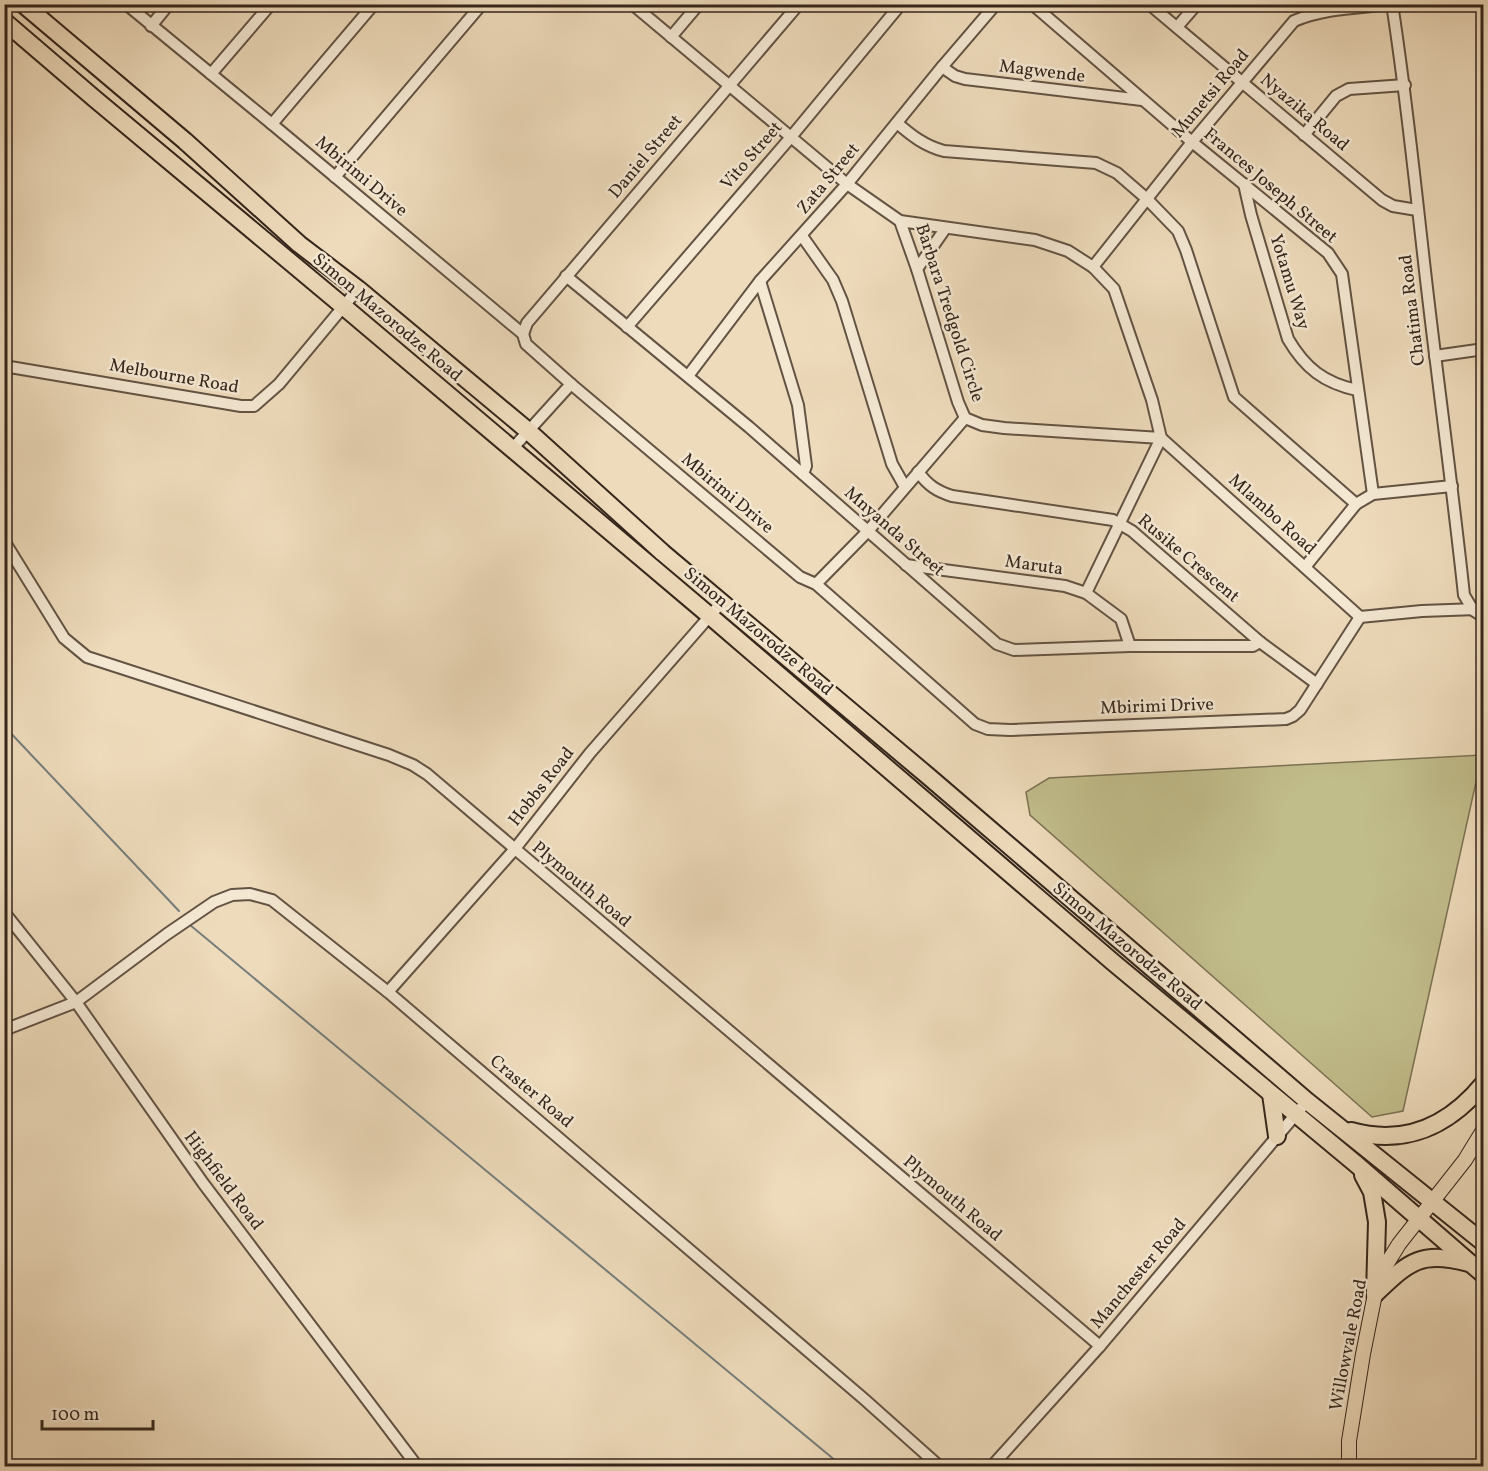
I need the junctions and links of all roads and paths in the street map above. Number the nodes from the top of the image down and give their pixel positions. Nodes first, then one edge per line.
1 (23, 4) edge
2 (126, 4) edge
3 (169, 4) edge
4 (272, 4) edge
5 (374, 4) edge
6 (482, 4) edge
7 (632, 4) edge
8 (699, 4) edge
9 (799, 4) edge
10 (901, 4) edge
11 (996, 4) edge
12 (1032, 4) edge
13 (1149, 4) edge
14 (1197, 4) edge
15 (1391, 4) edge
16 (4, 21) edge
17 (151, 26) junction
18 (1177, 27) junction
19 (671, 37) junction
20 (942, 67) junction
21 (212, 74) junction
22 (1242, 82) junction
23 (1405, 85) junction
24 (728, 86) junction
25 (1142, 100) junction
26 (897, 123) junction
27 (272, 124) junction
28 (1304, 135) junction
29 (791, 137) junction
30 (1192, 142) junction
31 (336, 177) junction
32 (847, 184) junction
33 (1244, 184) junction
34 (1147, 199) junction
35 (1418, 210) junction
36 (900, 221) junction
37 (945, 229) junction
38 (802, 236) junction
39 (299, 244) junction
40 (1093, 267) junction
41 (917, 269) junction
42 (566, 276) junction
43 (760, 281) junction
44 (358, 289) junction
45 (343, 306) junction
46 (627, 327) junction
47 (523, 334) junction
48 (1484, 349) edge
49 (1435, 356) junction
50 (4, 366) edge
51 (688, 376) junction
52 (571, 384) junction
53 (1357, 390) junction
54 (965, 417) junction
55 (527, 430) junction
56 (1161, 438) junction
57 (512, 449) junction
58 (918, 472) junction
59 (803, 474) junction
60 (1452, 486) junction
61 (905, 487) junction
62 (1373, 494) junction
63 (1356, 504) junction
64 (1119, 524) junction
65 (868, 531) junction
66 (4, 541) edge
67 (663, 553) junction
68 (906, 565) junction
69 (1305, 567) junction
70 (816, 584) junction
71 (1086, 592) junction
72 (722, 602) junction
73 (1478, 609) edge
74 (710, 616) junction
75 (1360, 617) junction
76 (1484, 617) edge
77 (1260, 642) junction
78 (1130, 646) junction
79 (1317, 684) junction
80 (514, 850) junction
81 (4, 912) edge
82 (388, 992) junction
83 (76, 1002) junction
84 (4, 1030) edge
85 (1254, 1056) junction
86 (1484, 1083) edge
87 (1271, 1094) junction
88 (1307, 1101) junction
89 (1295, 1114) junction
90 (1484, 1129) edge
91 (1344, 1130) junction
92 (1277, 1136) junction
93 (1356, 1164) junction
94 (1426, 1210) junction
95 (1484, 1243) edge
96 (1470, 1263) junction
97 (1484, 1275) edge
98 (1375, 1294) junction
99 (1100, 1346) junction
100 (1349, 1441) junction
101 (417, 1467) edge
102 (939, 1467) edge
103 (993, 1467) edge
104 (1339, 1467) edge
105 (1349, 1467) edge

1 - 39 highway, Simon Mazorodze Road
2 - 17 street, Mbirimi Drive
3 - 17 street
4 - 21 street
5 - 27 street
6 - 31 street
7 - 19 street
8 - 19 street
9 - 24 street, Daniel Street
10 - 29 street, Vito Street
11 - 20 street, Zata Street
12 - 25 street, Frances Joseph Street
13 - 18 street, Nyazika Road
14 - 18 street
15 - 22 street, Munetsi Road
15 - 23 street, Chatima Road
16 - 45 highway, Simon Mazorodze Road
17 - 21 street, Mbirimi Drive
18 - 22 street, Nyazika Road
19 - 24 street
20 - 25 street, Magwende
20 - 26 street, Zata Street
21 - 27 street, Mbirimi Drive
22 - 28 street, Nyazika Road
22 - 30 street, Munetsi Road
23 - 28 street
23 - 35 street, Chatima Road
24 - 29 street
24 - 42 street, Daniel Street
25 - 30 street, Frances Joseph Street
26 - 32 street, Zata Street
26 - 34 street
27 - 31 street, Mbirimi Drive
28 - 35 street, Nyazika Road
29 - 32 street
29 - 46 street, Vito Street
30 - 33 street, Frances Joseph Street
30 - 34 street, Munetsi Road
31 - 47 street, Mbirimi Drive
32 - 36 street
32 - 38 street, Zata Street
33 - 53 street, Yotamu Way
33 - 53 street, Frances Joseph Street
34 - 40 street, Munetsi Road
34 - 63 street
35 - 49 street, Chatima Road
36 - 37 street, Barbara Tredgold Circle
36 - 41 street, Barbara Tredgold Circle
37 - 40 street, Barbara Tredgold Circle
37 - 41 street
38 - 43 street, Zata Street
38 - 61 street
39 - 44 highway, Simon Mazorodze Road
39 - 45 highway
40 - 56 street, Barbara Tredgold Circle
41 - 54 street, Barbara Tredgold Circle
42 - 46 street, Mnyanda Street
42 - 47 street, Daniel Street
43 - 51 street, Zata Street
43 - 59 street
44 - 45 street, Melbourne Road
44 - 55 highway, Simon Mazorodze Road
45 - 50 street, Melbourne Road
45 - 57 highway, Simon Mazorodze Road
46 - 51 street, Mnyanda Street
47 - 52 street, Mbirimi Drive
48 - 49 street
49 - 60 street, Chatima Road
51 - 59 street, Mnyanda Street
52 - 55 street
52 - 70 street, Mbirimi Drive
53 - 62 street, Frances Joseph Street
54 - 56 street, Barbara Tredgold Circle
54 - 58 street
55 - 57 street
55 - 67 highway, Simon Mazorodze Road
56 - 64 street
56 - 69 street, Mlambo Road
57 - 74 highway, Simon Mazorodze Road
58 - 61 street
58 - 64 street, Rusike Crescent
59 - 65 street, Mnyanda Street
60 - 62 street
60 - 73 street, Chatima Road
61 - 65 street
62 - 63 street
63 - 69 street
64 - 71 street
64 - 77 street, Rusike Crescent
65 - 68 street, Mnyanda Street
65 - 70 street
66 - 80 street, Plymouth Road
67 - 72 highway, Simon Mazorodze Road
67 - 74 highway
68 - 71 street, Maruta
68 - 78 street, Mnyanda Street
69 - 75 street, Mlambo Road
70 - 79 street, Mbirimi Drive
71 - 78 street, Maruta
72 - 74 street, Hobbs Road
72 - 85 highway, Simon Mazorodze Road
73 - 75 street
73 - 76 street
74 - 80 street, Hobbs Road
74 - 87 highway, Simon Mazorodze Road
75 - 79 street, Mbirimi Drive
77 - 78 street, Mnyanda Street
77 - 79 street, Rusike Crescent
80 - 82 street, Hobbs Road
80 - 99 street, Plymouth Road
81 - 83 street, Highfield Road
82 - 83 street, Craster Road
82 - 102 street, Craster Road
83 - 84 street, Craster Road
83 - 101 street, Highfield Road
85 - 88 highway, Simon Mazorodze Road
85 - 89 highway
86 - 91 highway
87 - 89 highway, Simon Mazorodze Road
87 - 92 highway
88 - 89 street, Manchester Road
88 - 91 highway, Simon Mazorodze Road
89 - 92 street, Manchester Road
89 - 93 highway, Simon Mazorodze Road
90 - 94 main road, Willowvale Road
91 - 94 highway, Simon Mazorodze Road
92 - 99 street, Manchester Road
93 - 94 highway, Simon Mazorodze Road
93 - 98 highway
94 - 95 highway, Simon Mazorodze Road
94 - 96 highway, Simon Mazorodze Road
94 - 98 main road, Willowvale Road
96 - 97 highway, Simon Mazorodze Road
96 - 98 highway
98 - 100 main road, Willowvale Road
99 - 103 street, Manchester Road
100 - 104 main road, Willowvale Road
100 - 105 main road, Willowvale Road

